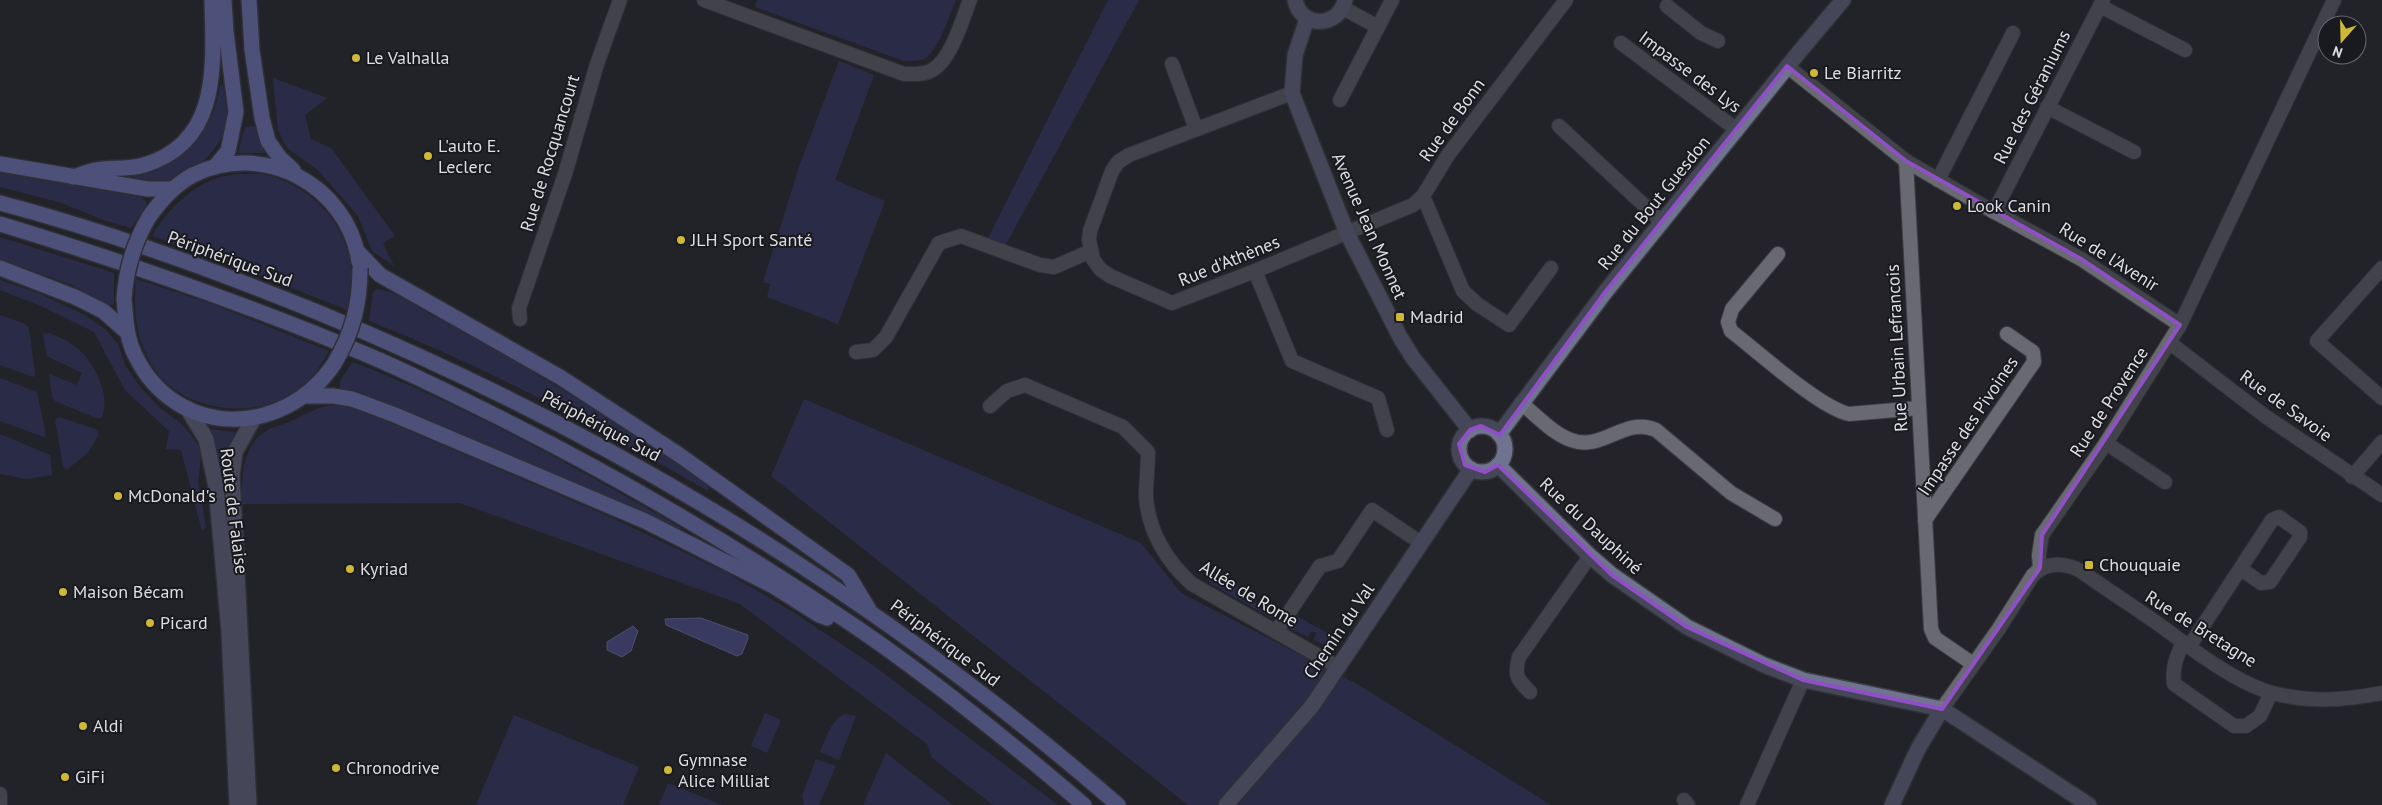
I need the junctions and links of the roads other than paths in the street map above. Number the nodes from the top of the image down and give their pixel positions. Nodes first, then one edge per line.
1 (212, 0) edge
2 (224, 0) edge
3 (249, 0) edge
4 (620, 0) edge
5 (704, 0) edge
6 (970, 0) edge
7 (1295, 0) edge
8 (1392, 0) edge
9 (1566, 0) edge
10 (1844, 0) edge
11 (2334, 0) edge
12 (1666, 2) edge
13 (2102, 3) edge
14 (1344, 4) edge
15 (1307, 19) junction
16 (1378, 27) junction
17 (2013, 32) dead end
18 (1718, 41) dead end
19 (1621, 43) dead end
20 (2185, 50) dead end
21 (1172, 64) dead end
22 (1788, 66) junction
23 (1292, 93) junction
24 (1340, 100) dead end
25 (2047, 107) junction
26 (1559, 126) dead end
27 (1196, 129) junction
28 (1737, 130) junction
29 (2134, 152) dead end
30 (1906, 161) junction
31 (0, 164) edge
32 (215, 167) junction
33 (298, 174) junction
34 (72, 176) junction
35 (1938, 180) junction
36 (172, 189) junction
37 (1423, 196) junction
38 (0, 203) edge
39 (1994, 212) junction
40 (1662, 222) junction
41 (0, 224) edge
42 (1348, 233) junction
43 (1091, 251) junction
44 (358, 252) junction
45 (1778, 254) dead end
46 (0, 268) edge
47 (1551, 268) dead end
48 (2382, 268) edge
49 (1256, 271) junction
50 (520, 318) dead end
51 (2180, 325) junction
52 (127, 332) junction
53 (2007, 334) dead end
54 (2170, 343) junction
55 (856, 352) dead end
56 (306, 396) junction
57 (2382, 398) edge
58 (1521, 403) junction
59 (990, 406) dead end
60 (187, 408) junction
61 (1919, 408) junction
62 (254, 418) junction
63 (1387, 430) dead end
64 (1470, 430) junction
65 (1500, 434) junction
66 (2382, 442) edge
67 (2106, 443) junction
68 (1498, 465) junction
69 (1471, 469) junction
70 (2352, 477) junction
71 (2165, 482) dead end
72 (2382, 495) edge
73 (1775, 520) dead end
74 (1926, 520) junction
75 (1421, 543) junction
76 (1590, 556) junction
77 (2040, 568) junction
78 (2241, 569) junction
79 (870, 611) junction
80 (855, 627) junction
81 (1276, 632) junction
82 (2186, 645) junction
83 (1973, 664) junction
84 (1338, 667) junction
85 (1802, 680) junction
86 (1530, 692) dead end
87 (2271, 693) junction
88 (2382, 693) edge
89 (1942, 709) junction
90 (0, 794) edge
91 (0, 805) edge
92 (237, 805) edge
93 (250, 805) edge
94 (1084, 805) edge
95 (1118, 805) edge
96 (1226, 805) edge
97 (1747, 805) edge
98 (1892, 805) edge
99 (2089, 805) edge

1 - 34 highway
2 - 32 highway
3 - 33 highway
4 - 50 street, Rue de Rocquancourt
5 - 6 street
7 - 15 street
8 - 16 street
9 - 37 street, Rue de Bonn
10 - 22 street, Rue du Bout Guesdon
11 - 51 street, Rue de Provence
12 - 18 street
13 - 20 street
13 - 25 street, Rue des Géraniums
14 - 15 street
14 - 16 street
15 - 23 street, Avenue Jean Monnet
16 - 24 street
17 - 35 street
19 - 28 street, Impasse des Lys
21 - 27 street
22 - 28 street, Rue du Bout Guesdon
22 - 30 street
23 - 27 street
23 - 42 street, Avenue Jean Monnet
25 - 29 street
25 - 39 street, Rue des Géraniums
26 - 40 street
27 - 43 street
28 - 40 street, Rue du Bout Guesdon
30 - 35 street, Rue de l'Avenir
30 - 61 street, Rue Urbain Lefrancois
31 - 34 highway
32 - 33 highway
32 - 36 highway
33 - 44 highway
34 - 36 highway
35 - 39 street, Rue de l'Avenir
36 - 52 highway, bridge
37 - 42 street, Rue de Bonn
37 - 47 street
38 - 79 highway, Périphérique Sud
39 - 51 street, Rue de l'Avenir
40 - 58 street, Rue du Bout Guesdon
41 - 80 highway
42 - 49 street, Rue d'Athènes
42 - 64 street, Avenue Jean Monnet
43 - 49 street, Rue d'Athènes
43 - 55 street
44 - 56 highway, bridge
44 - 79 highway
45 - 61 street
46 - 52 highway
48 - 57 street
49 - 63 street
51 - 54 street, Rue de Provence
52 - 60 highway
53 - 74 street, Impasse des Pivoines
54 - 67 street, Rue de Provence
54 - 70 street, Rue de Savoie
56 - 62 highway
56 - 80 highway
58 - 65 street, Rue du Bout Guesdon
58 - 73 street
59 - 81 street, Allée de Rome
60 - 62 highway
60 - 92 street, Route de Falaise
61 - 74 street, Rue Urbain Lefrancois
62 - 93 street, Route de Falaise
64 - 65 street
64 - 69 street
65 - 68 street
66 - 70 street
67 - 71 street
67 - 77 street, Rue de Provence
68 - 69 street
68 - 76 street, Rue du Dauphiné
69 - 75 street, Chemin du Val
70 - 72 street, Rue de Savoie
74 - 83 street, Rue Urbain Lefrancois
75 - 81 street
75 - 84 street, Chemin du Val
76 - 85 street, Rue du Dauphiné
76 - 86 street
77 - 82 street, Rue de Bretagne
77 - 83 street
78 - 78 street
78 - 82 street
79 - 95 highway, Périphérique Sud
80 - 94 highway
81 - 84 street, Allée de Rome
82 - 87 street, Rue de Bretagne
82 - 87 street
83 - 89 street
84 - 96 street, Chemin du Val
85 - 89 street, Rue du Dauphiné
85 - 97 street
87 - 88 street, Rue de Bretagne
89 - 98 street
89 - 99 street
90 - 91 street

